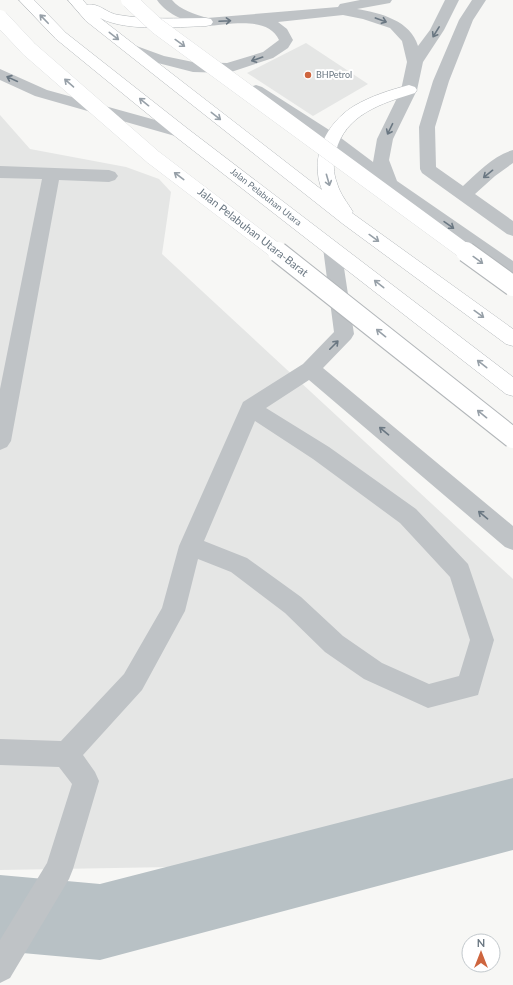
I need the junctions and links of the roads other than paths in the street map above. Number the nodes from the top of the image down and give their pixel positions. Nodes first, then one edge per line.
1 (26, 0) edge
2 (75, 0) edge
3 (80, 0) edge
4 (129, 0) edge
5 (164, 0) edge
6 (384, 0) edge
7 (452, 0) edge
8 (479, 0) edge
9 (320, 12) junction
10 (0, 18) edge
11 (259, 19) junction
12 (206, 22) junction
13 (131, 49) junction
14 (415, 62) junction
15 (228, 68) junction
16 (0, 74) edge
17 (409, 90) junction
18 (182, 133) junction
19 (331, 139) junction
20 (513, 155) edge
21 (3, 168) edge
22 (52, 174) junction
23 (109, 176) dead end
24 (390, 184) junction
25 (464, 195) junction
26 (349, 220) junction
27 (513, 230) edge
28 (332, 248) junction
29 (513, 270) edge
30 (513, 286) edge
31 (513, 339) edge
32 (310, 369) junction
33 (513, 388) edge
34 (250, 408) junction
35 (513, 438) edge
36 (0, 441) edge
37 (513, 540) edge
38 (190, 546) junction
39 (0, 752) edge
40 (66, 754) junction
41 (4, 962) edge

18 -> 1 main road, Jalan Pelabuhan Utara
2 -> 13 main road
3 - 12 main road
4 -> 30 main road, bridge
5 - 12 street
6 - 9 street
7 -> 14 street
8 - 25 street
9 - 11 street
9 -> 14 street
35 -> 10 main road, Jalan Pelabuhan Utara-Barat, bridge
12 -> 11 street
11 -> 15 street
13 - 15 street
13 -> 26 main road
14 - 17 street
15 - 19 street
18 -> 16 street
17 - 19 main road
17 -> 24 street
18 - 28 main road, Jalan Pelabuhan Utara
19 - 24 street
19 -> 26 main road
20 -> 25 street
21 - 22 street
22 - 23 street
22 - 36 street
24 -> 29 street
25 - 27 street
26 -> 31 main road
32 -> 28 street
33 -> 28 main road, Jalan Pelabuhan Utara
32 - 34 street
37 -> 32 street
34 - 38 street
34 - 38 street
38 - 40 street
39 - 40 street
40 - 41 street

